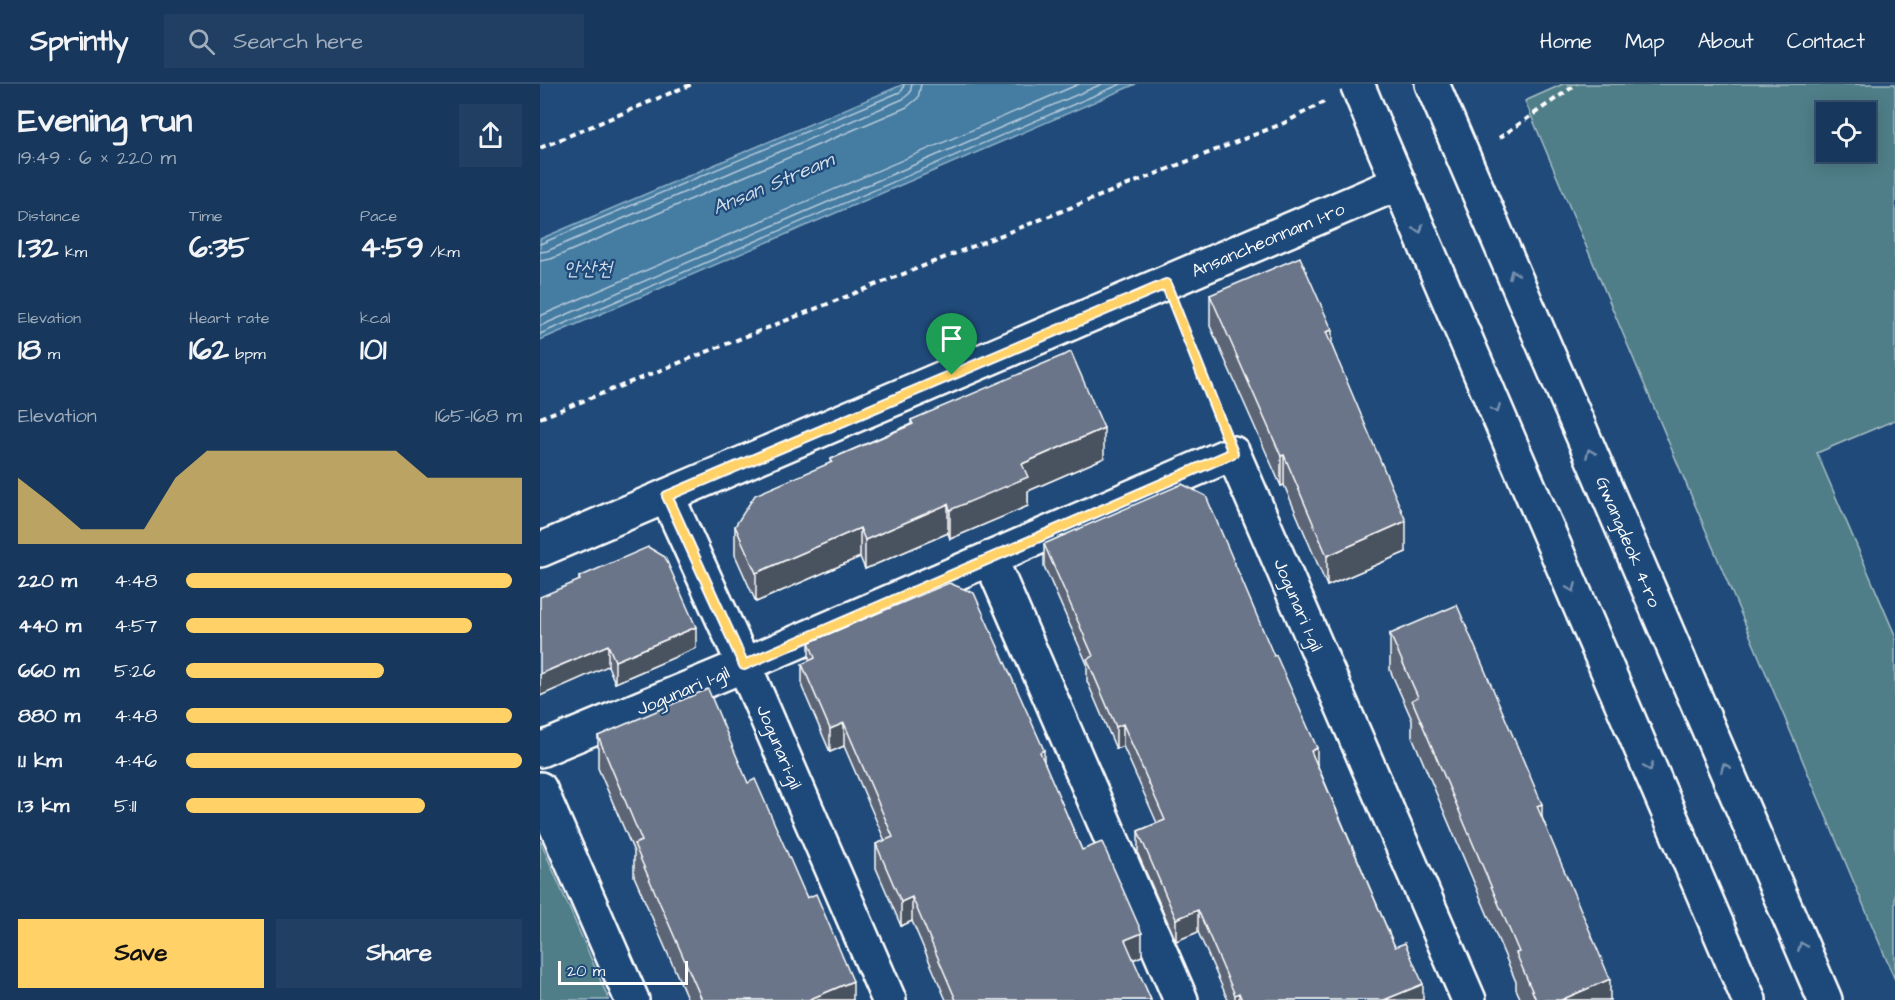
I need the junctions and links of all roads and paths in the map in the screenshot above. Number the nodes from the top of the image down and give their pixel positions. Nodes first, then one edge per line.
1 (692, 84) edge
2 (1357, 84) edge
3 (1577, 84) edge
4 (1437, 97) edge
5 (1326, 100) dead end
6 (540, 148) edge
7 (1465, 162) junction
8 (1399, 183) junction
9 (1166, 284) junction
10 (540, 418) edge
11 (1233, 453) junction
12 (667, 496) junction
13 (540, 550) edge
14 (990, 558) junction
15 (744, 665) junction
16 (540, 750) edge
17 (540, 789) edge
18 (632, 1000) edge
19 (889, 1000) edge
20 (1181, 1000) edge
21 (1469, 1000) edge
22 (1749, 1000) edge
23 (1825, 1000) edge

1 - 6 path
2 - 8 street, bridge
3 - 7 path
4 - 7 street, Gwangdeok 4-ro
5 - 10 path
23 -> 7 street, Gwangdeok 4-ro
8 - 9 street, Ansancheonnam 1-ro
8 -> 22 street
9 - 11 path
9 - 12 street, Ansancheonnam 1-ro
11 - 14 street, Jogunari 1-gil
11 - 21 street, Jogunari 1-gil
12 - 13 street, Ansancheonnam 1-ro
12 - 15 street, Jogunari-gil
14 - 15 street, Jogunari 1-gil
14 - 20 street
15 - 16 street, Jogunari 1-gil
15 - 19 street, Jogunari-gil
17 - 18 street

